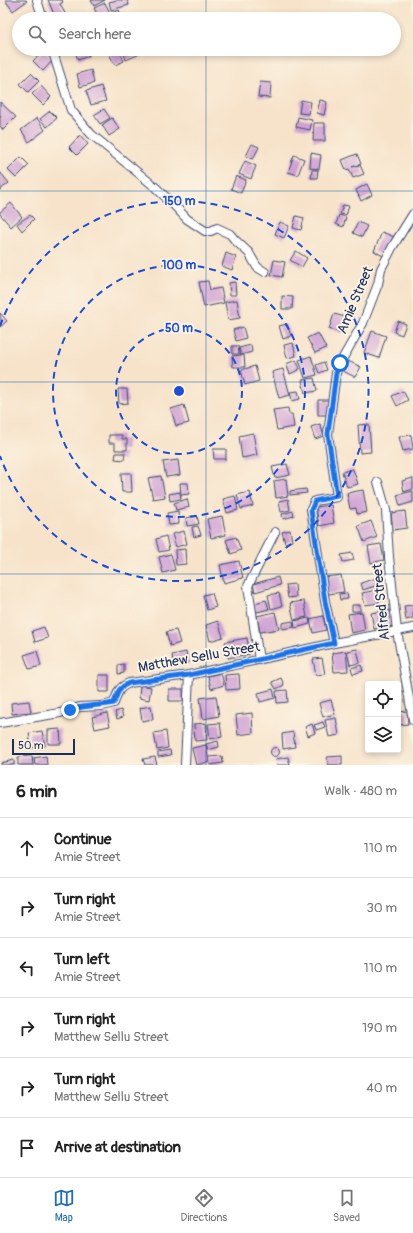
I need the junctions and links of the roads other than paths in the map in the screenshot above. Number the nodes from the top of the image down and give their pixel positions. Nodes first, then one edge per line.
1 (37, 0) edge
2 (41, 12) edge
3 (54, 56) edge
4 (413, 214) edge
5 (265, 272) dead end
6 (378, 482) dead end
7 (275, 532) dead end
8 (413, 628) edge
9 (397, 631) junction
10 (334, 643) junction
11 (259, 660) junction
12 (189, 675) junction
13 (413, 720) edge
14 (0, 723) edge
15 (185, 765) edge

1 - 2 street
3 - 5 street
4 - 10 street, Amie Street
6 - 9 street, Alfred Street
7 - 11 street
8 - 9 street, Matthew Sellu Street
9 - 10 street, Matthew Sellu Street
9 - 13 street, Alfred Street
10 - 11 street, Matthew Sellu Street
11 - 12 street, Matthew Sellu Street
12 - 14 street, Matthew Sellu Street
12 - 15 street

